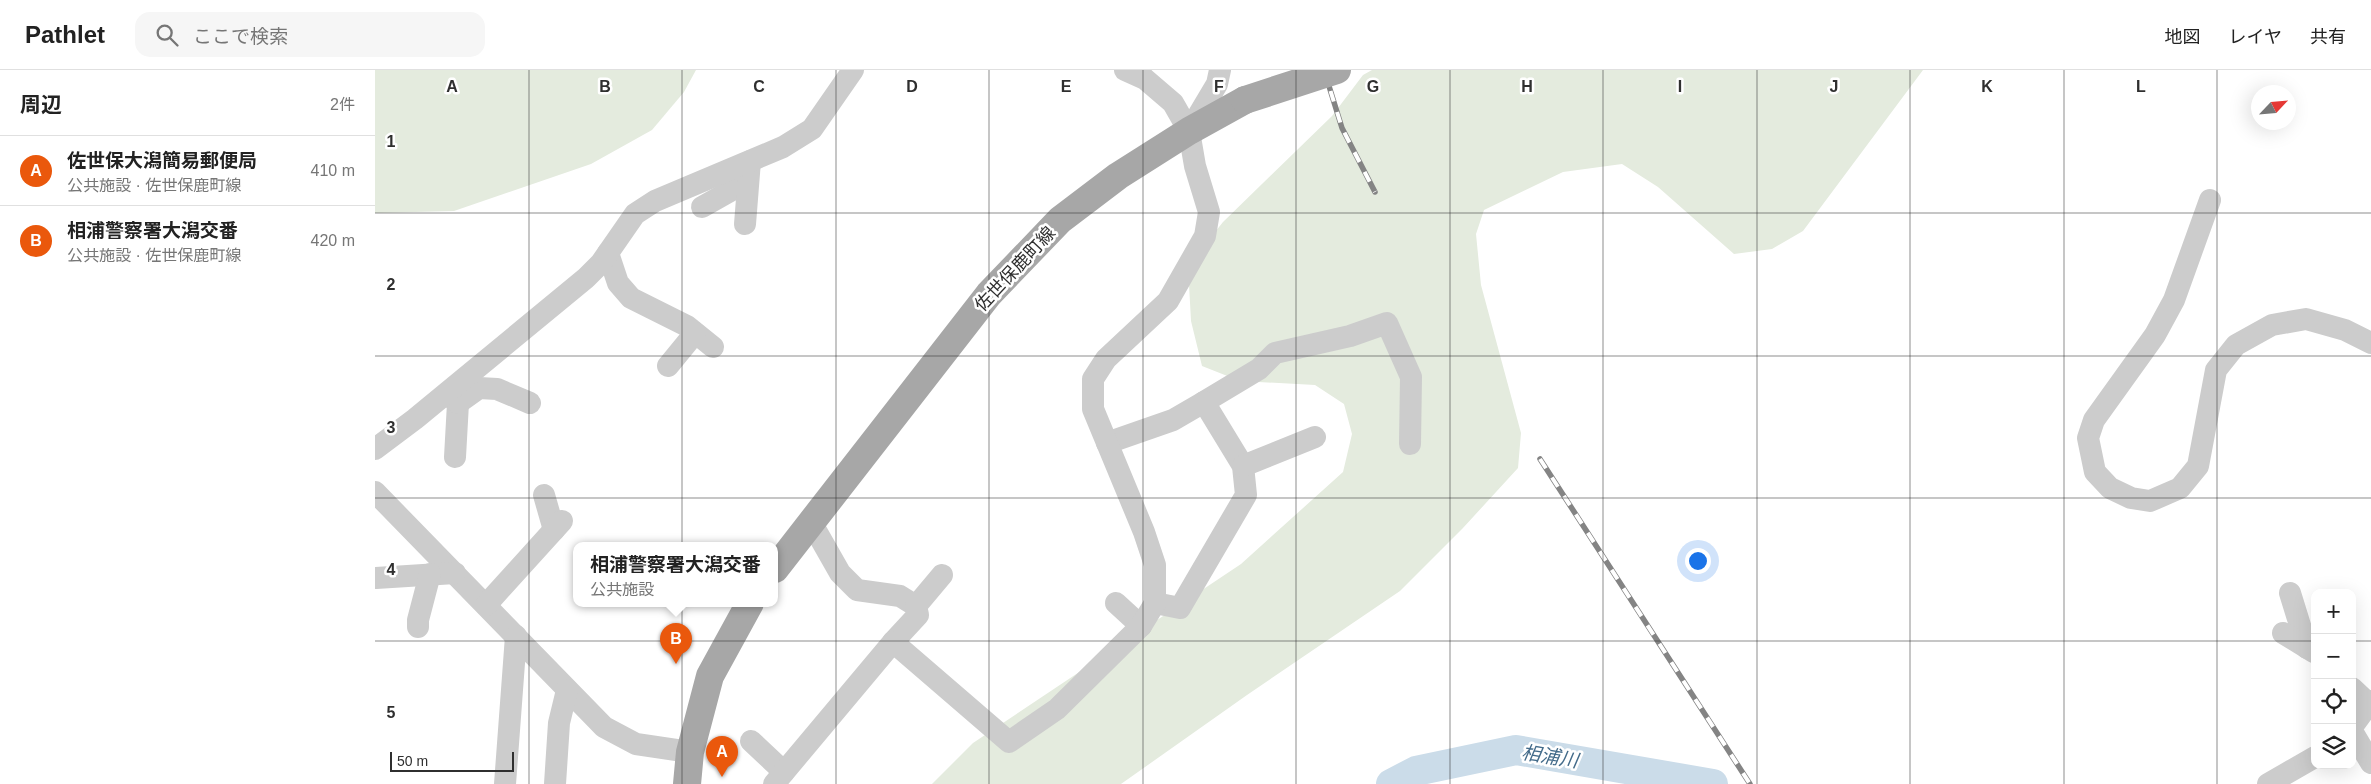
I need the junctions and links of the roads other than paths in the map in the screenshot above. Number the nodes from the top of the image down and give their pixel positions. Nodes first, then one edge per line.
1 (853, 70) edge
2 (1125, 70) edge
3 (1220, 70) edge
4 (1337, 70) edge
5 (1189, 131) junction
6 (749, 171) junction
7 (2210, 200) dead end
8 (702, 207) dead end
9 (745, 224) dead end
10 (608, 253) junction
11 (695, 333) junction
12 (2371, 344) edge
13 (713, 347) dead end
14 (668, 366) dead end
15 (452, 398) junction
16 (1203, 402) junction
17 (529, 403) dead end
18 (1315, 437) dead end
19 (1107, 443) junction
20 (1410, 444) dead end
21 (375, 449) edge
22 (455, 457) dead end
23 (1243, 466) junction
24 (375, 492) edge
25 (544, 495) dead end
26 (811, 522) junction
27 (778, 565) edge
28 (455, 573) junction
29 (430, 574) junction
30 (942, 575) dead end
31 (376, 578) edge
32 (2290, 593) dead end
33 (1116, 603) dead end
34 (1155, 603) junction
35 (487, 605) junction
36 (916, 606) junction
37 (748, 607) edge
38 (1141, 626) junction
39 (418, 627) dead end
40 (2283, 633) dead end
41 (516, 636) junction
42 (893, 642) junction
43 (2311, 650) edge
44 (567, 690) junction
45 (2356, 691) edge
46 (2370, 702) edge
47 (2358, 732) edge
48 (751, 741) dead end
49 (690, 752) junction
50 (2311, 759) edge
51 (2371, 763) edge
52 (779, 778) edge
53 (505, 784) edge
54 (555, 784) edge
55 (687, 784) edge
56 (2268, 784) edge

1 - 6 street
2 - 5 street
3 - 5 street
4 - 5 main road, 佐世保鹿町線, bridge
5 - 19 street
5 - 26 main road, 佐世保鹿町線
6 - 8 street
6 - 9 street
6 - 10 street
7 - 12 street
10 - 11 street
10 - 15 street
11 - 13 street
11 - 14 street
15 - 17 street
15 - 21 street
15 - 22 street
16 - 19 street
16 - 20 street
16 - 23 street
18 - 23 street
19 - 34 street
23 - 34 street
24 - 28 street
25 - 35 street
26 - 27 main road, 佐世保鹿町線
26 - 36 street
28 - 29 street
28 - 35 street
29 - 31 street
29 - 39 street
30 - 36 street
32 - 43 street
33 - 38 street
34 - 38 street
35 - 41 street
36 - 42 street
37 - 49 main road
38 - 42 street
40 - 43 street
41 - 44 street
41 - 53 street
42 - 52 street
44 - 49 street
44 - 54 street
45 - 46 street
46 - 47 street
47 - 51 street
48 - 52 street
49 - 55 main road
50 - 56 street

